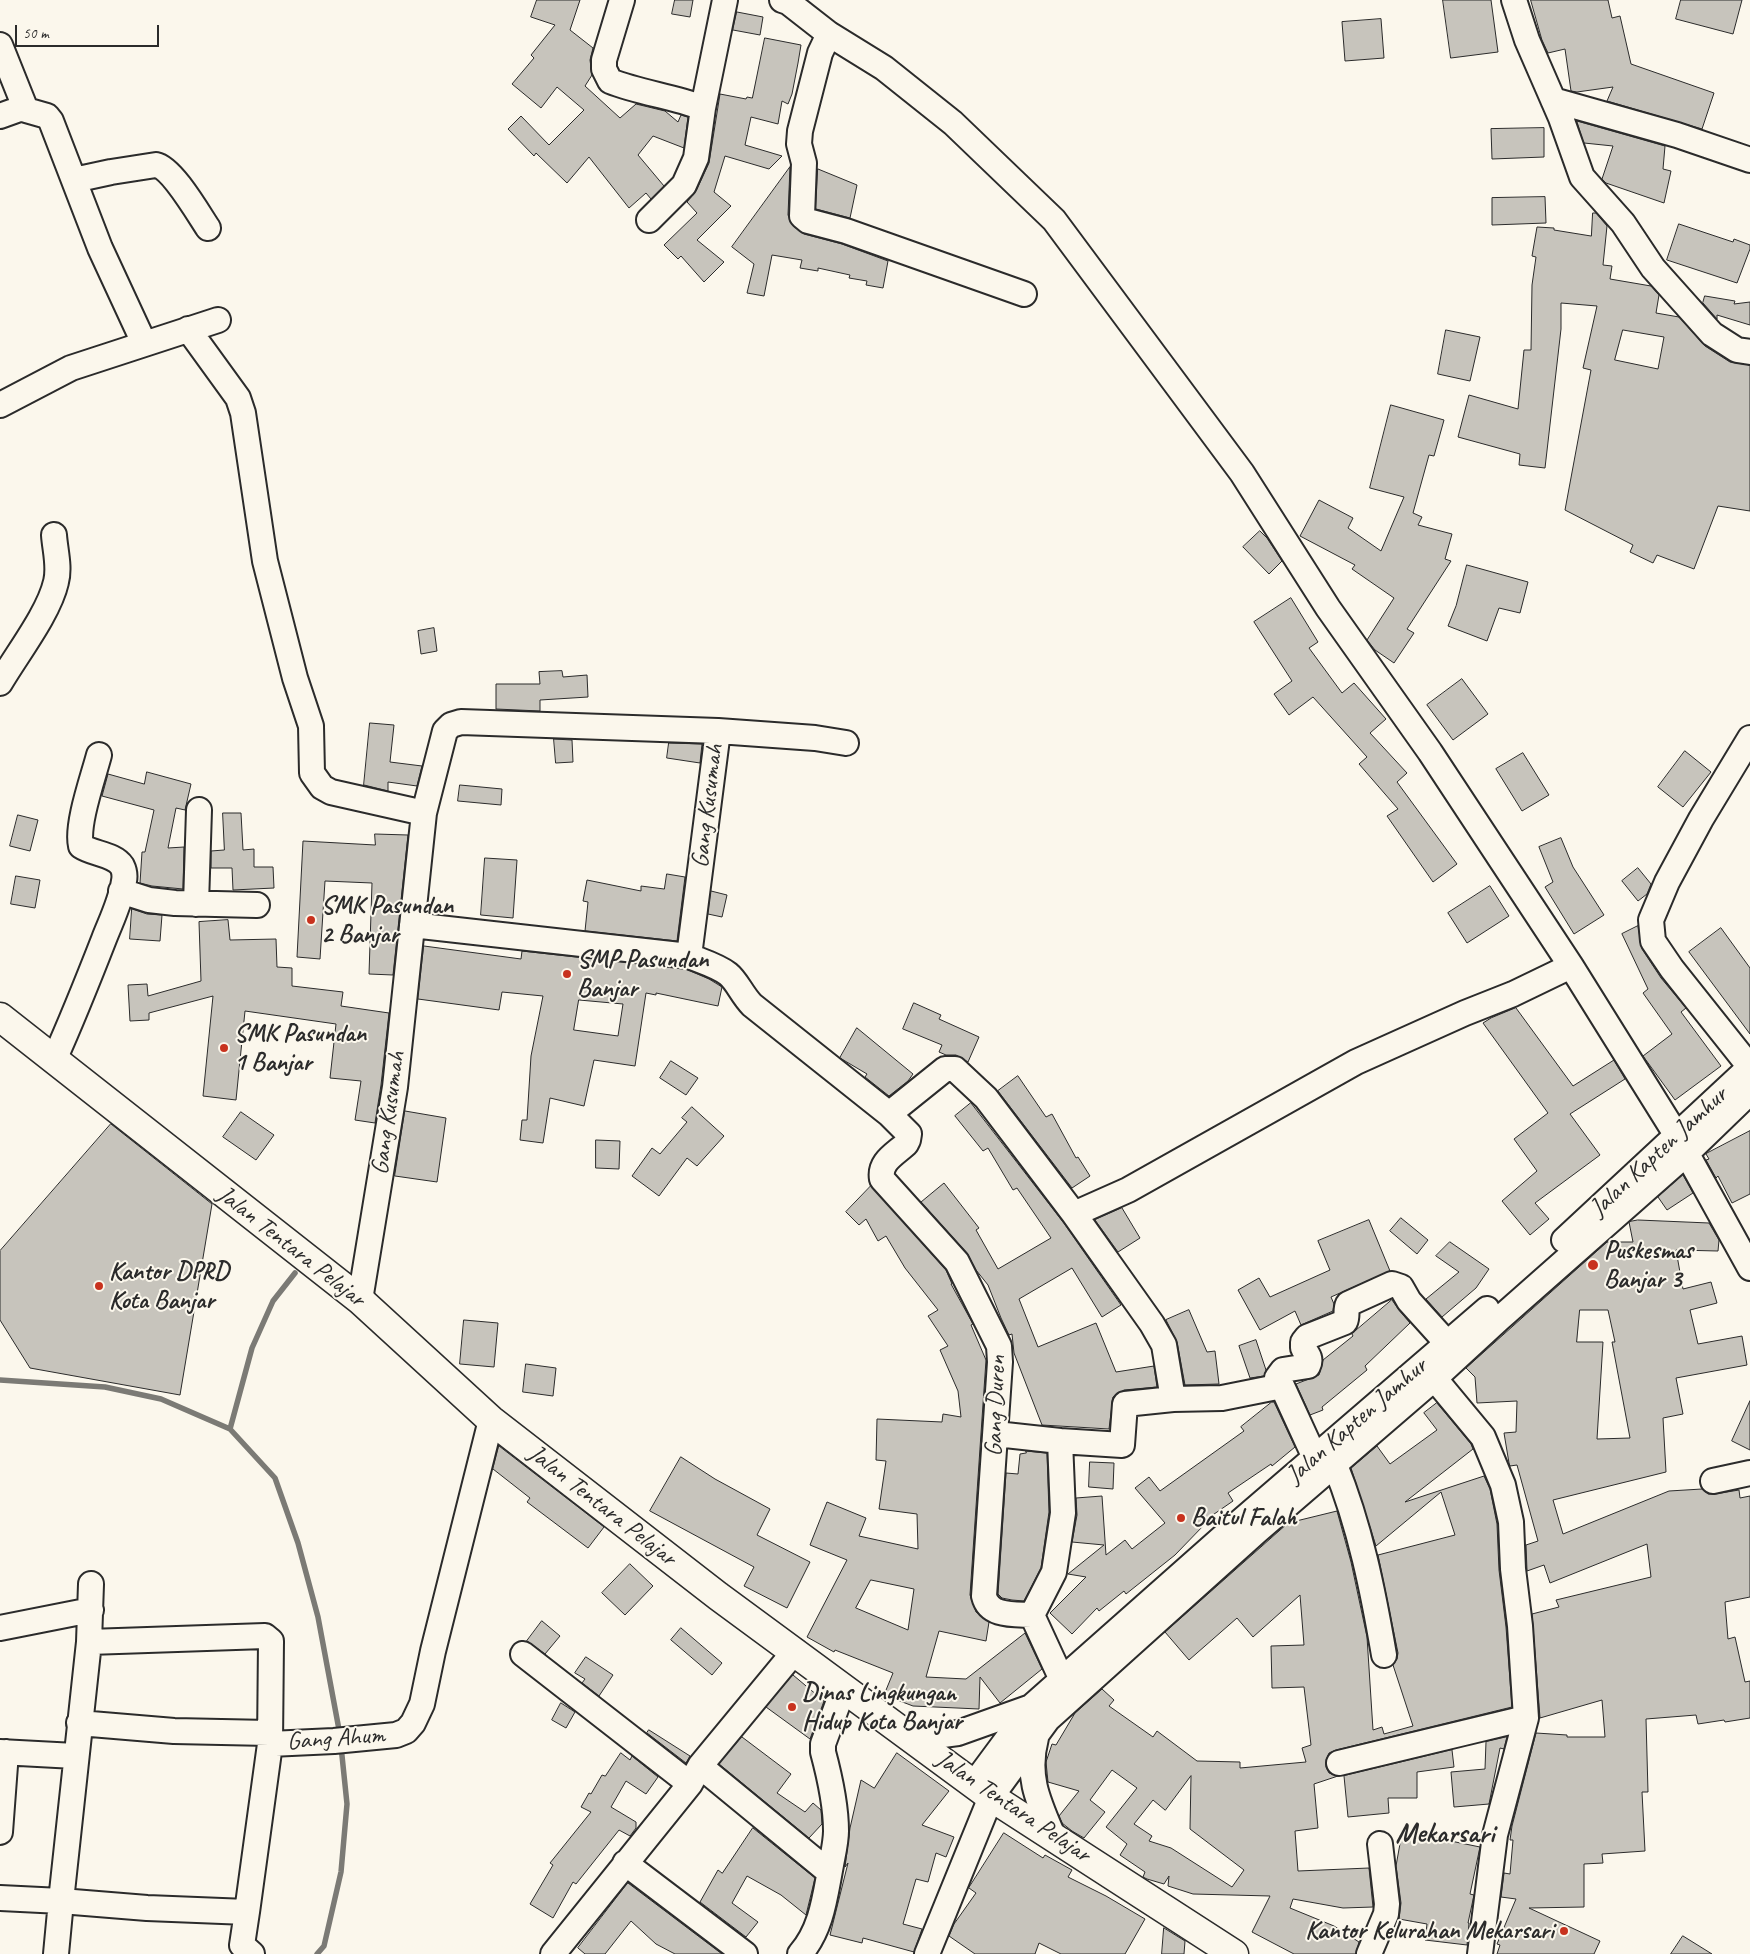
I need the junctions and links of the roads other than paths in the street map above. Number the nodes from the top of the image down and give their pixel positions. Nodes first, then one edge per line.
1 (622, 0) edge
2 (725, 0) edge
3 (1514, 0) edge
4 (787, 1) edge
5 (829, 34) junction
6 (0, 45) edge
7 (1553, 100) junction
8 (25, 107) junction
9 (703, 108) junction
10 (0, 116) edge
11 (1750, 160) edge
12 (74, 180) junction
13 (649, 220) dead end
14 (208, 228) dead end
15 (1024, 294) dead end
16 (218, 320) dead end
17 (188, 329) junction
18 (144, 343) junction
19 (1750, 352) edge
20 (0, 405) edge
21 (54, 535) dead end
22 (0, 683) edge
23 (718, 731) junction
24 (1750, 738) edge
25 (846, 743) dead end
26 (99, 755) dead end
27 (199, 810) dead end
28 (424, 813) junction
29 (121, 890) junction
30 (196, 904) junction
31 (257, 905) dead end
32 (412, 926) junction
33 (689, 956) junction
34 (1571, 966) junction
35 (0, 1017) edge
36 (54, 1060) junction
37 (1750, 1067) edge
38 (1750, 1092) edge
39 (889, 1114) junction
40 (1682, 1145) junction
41 (1074, 1214) junction
42 (1750, 1268) edge
43 (360, 1300) junction
44 (1447, 1343) junction
45 (1429, 1371) junction
46 (1282, 1386) junction
47 (1173, 1399) junction
48 (491, 1420) junction
49 (996, 1434) junction
50 (1060, 1440) junction
51 (1325, 1461) junction
52 (1750, 1473) edge
53 (1713, 1481) dead end
54 (1215, 1557) junction
55 (92, 1584) dead end
56 (91, 1610) junction
57 (1032, 1615) junction
58 (0, 1628) edge
59 (89, 1642) junction
60 (795, 1651) junction
61 (523, 1654) dead end
62 (1384, 1655) dead end
63 (1062, 1680) junction
64 (843, 1690) junction
65 (1039, 1713) junction
66 (1526, 1718) junction
67 (79, 1723) junction
68 (270, 1738) junction
69 (912, 1739) junction
70 (3, 1752) edge
71 (75, 1756) junction
72 (1339, 1764) dead end
73 (695, 1775) junction
74 (983, 1790) junction
75 (0, 1832) edge
76 (1053, 1836) junction
77 (1380, 1844) dead end
78 (625, 1863) junction
79 (829, 1872) junction
80 (0, 1898) edge
81 (60, 1901) junction
82 (247, 1912) junction
83 (56, 1954) edge
84 (252, 1954) edge
85 (553, 1954) edge
86 (746, 1954) edge
87 (800, 1954) edge
88 (927, 1954) edge
89 (1234, 1954) edge
90 (1369, 1954) edge
91 (1480, 1954) edge

1 - 9 street
2 - 9 street
3 - 7 street
4 - 5 street
5 - 15 street
5 - 34 street
6 - 8 street
7 - 11 street
7 - 19 street
8 - 10 street
8 - 12 street
9 - 13 street
12 - 14 street
12 - 18 street
16 - 17 street
17 - 18 street
17 - 28 street
18 - 20 street
21 - 22 street
23 - 25 street
23 - 28 street, Gang Kusumah
23 - 33 street, Gang Kusumah
24 - 37 street
26 - 29 street
27 - 30 street
28 - 32 street, Gang Kusumah
29 - 30 street
29 - 36 street
30 - 31 street
32 - 33 street
32 - 43 street, Gang Kusumah
33 - 39 street
34 - 40 street
34 - 41 street
35 - 36 main road, Jalan Tentara Pelajar
36 - 43 main road, Jalan Tentara Pelajar
37 - 40 street, Jalan Kapten Jamhur
38 - 40 street, Jalan Kapten Jamhur
39 - 41 street
39 - 49 street, Gang Duren
40 - 42 street
40 - 44 street, Jalan Kapten Jamhur
40 - 45 street, Jalan Kapten Jamhur
41 - 47 street
43 - 48 main road, Jalan Tentara Pelajar
44 - 45 street, Jalan Kapten Jamhur
44 - 46 street
45 - 51 street, Jalan Kapten Jamhur
45 - 66 street
46 - 47 street
46 - 51 street
47 - 50 street
48 - 60 main road, Jalan Tentara Pelajar
48 - 68 street, Gang Ahum
49 - 50 street
49 - 57 street, Gang Duren
50 - 57 street
51 - 54 street, Jalan Kapten Jamhur
51 - 62 street
52 - 53 street
54 - 63 street, Jalan Kapten Jamhur
54 - 65 street, Jalan Kapten Jamhur
55 - 56 street
56 - 58 street
56 - 59 street
57 - 63 street
59 - 67 street
59 - 68 street
60 - 64 main road, Jalan Tentara Pelajar
60 - 73 street
61 - 73 street
63 - 65 street, Jalan Kapten Jamhur
64 - 69 main road, Jalan Tentara Pelajar
64 - 79 street
65 - 69 street
65 - 74 street, Jalan Kapten Jamhur
65 - 76 street
66 - 72 street
66 - 91 street
67 - 68 street
67 - 71 street
68 - 82 street, Gang Ahum
69 - 74 main road, Jalan Tentara Pelajar
70 - 71 street
70 - 75 street
71 - 81 street
73 - 78 street
73 - 79 street
74 - 76 main road, Jalan Tentara Pelajar
74 - 88 street, Jalan Kapten Jamhur
76 - 89 main road, Jalan Tentara Pelajar
77 - 90 street
78 - 85 street
78 - 86 street
79 - 87 street
80 - 81 street
81 - 82 street
81 - 83 street
82 - 84 street, Gang Ahum

